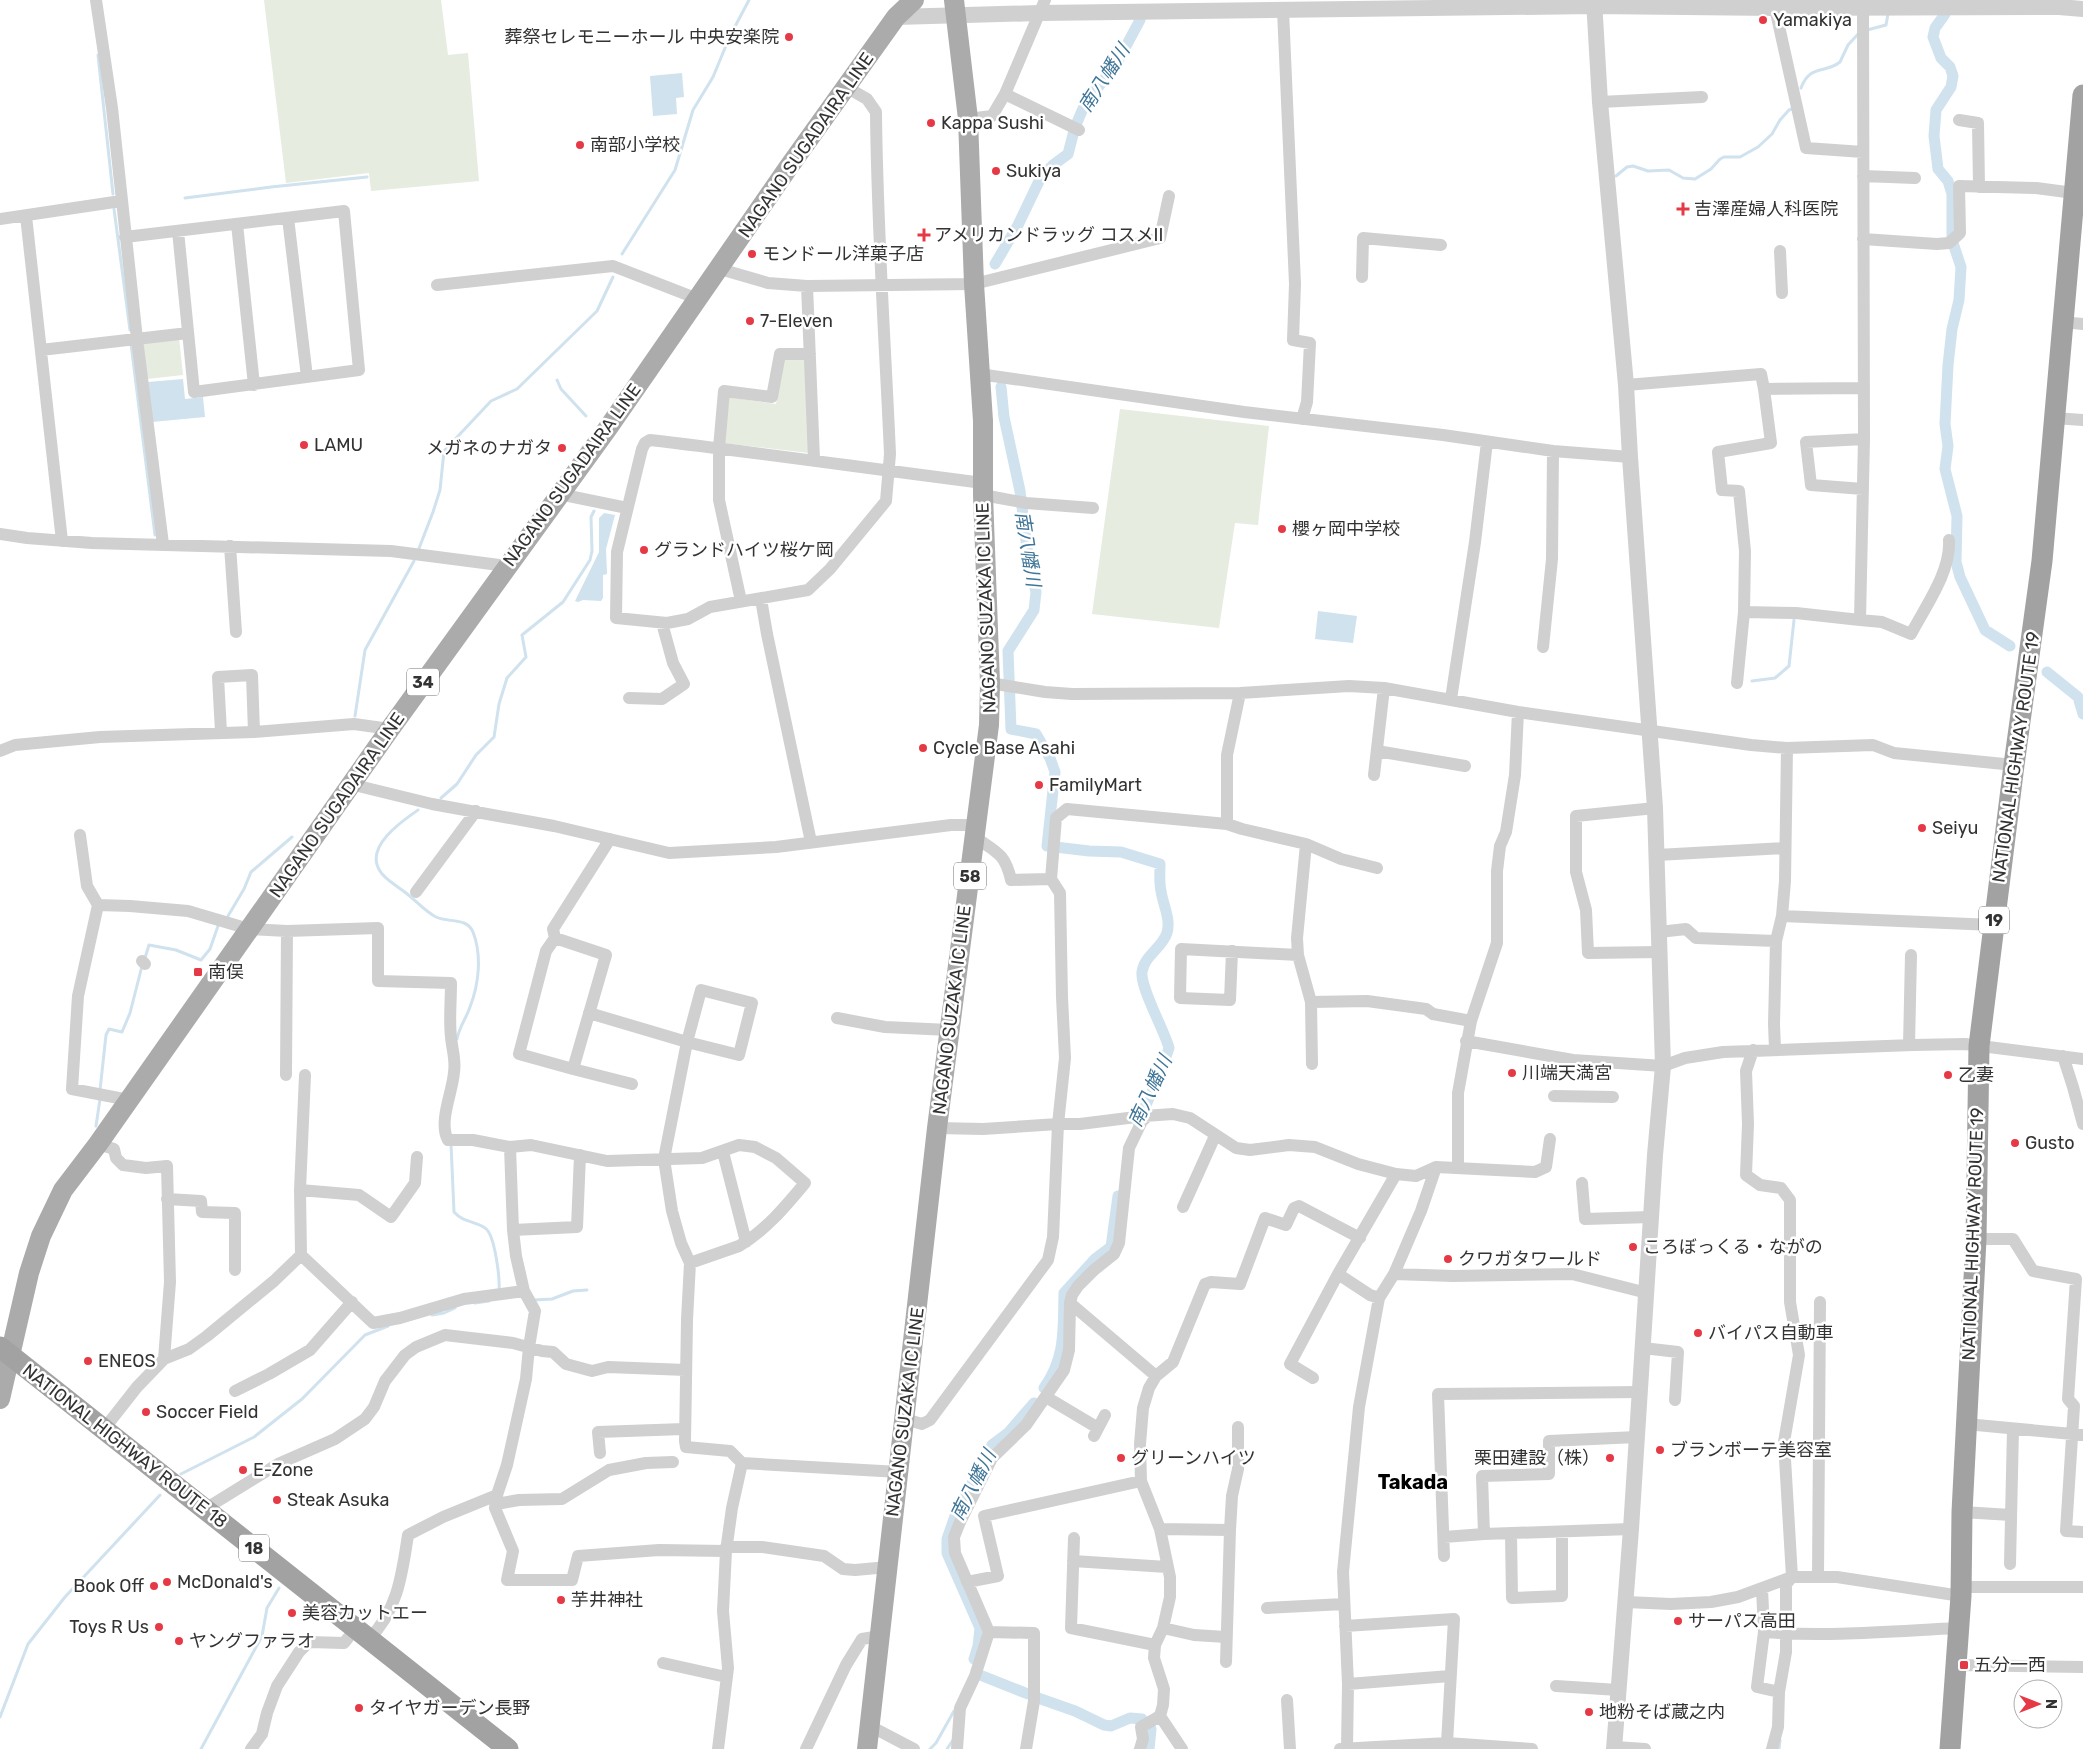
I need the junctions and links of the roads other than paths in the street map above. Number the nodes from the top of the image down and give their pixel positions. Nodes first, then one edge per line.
1 (96, 0) edge
2 (914, 0) edge
3 (1594, 3) edge
4 (1799, 4) edge
5 (1903, 4) edge
6 (1308, 5) edge
7 (1042, 6) edge
8 (955, 8) edge
9 (1775, 8) junction
10 (1863, 8) junction
11 (2083, 8) edge
12 (1283, 10) junction
13 (896, 17) junction
14 (846, 87) junction
15 (1005, 94) junction
16 (1702, 97) dead end
17 (1600, 102) junction
18 (2083, 105) edge
19 (968, 119) junction
20 (1959, 120) dead end
21 (1075, 128) dead end
22 (1863, 152) junction
23 (1863, 176) junction
24 (1915, 178) dead end
25 (1979, 187) junction
26 (2074, 193) junction
27 (1169, 196) dead end
28 (121, 201) junction
29 (26, 216) junction
30 (0, 218) edge
31 (288, 218) junction
32 (2077, 221) edge
33 (237, 224) junction
34 (178, 231) junction
35 (126, 237) junction
36 (1863, 239) junction
37 (1441, 245) dead end
38 (1780, 251) dead end
39 (720, 269) junction
40 (1362, 277) dead end
41 (974, 284) junction
42 (436, 285) dead end
43 (807, 286) junction
44 (883, 286) junction
45 (1782, 293) dead end
46 (698, 299) junction
47 (2062, 322) junction
48 (2083, 324) edge
49 (188, 333) junction
50 (137, 339) junction
51 (41, 350) junction
52 (810, 354) junction
53 (979, 374) junction
54 (307, 377) junction
55 (254, 385) junction
56 (1626, 385) junction
57 (1864, 388) junction
58 (1764, 389) junction
59 (2054, 418) junction
60 (1302, 419) junction
61 (2083, 420) edge
62 (1864, 439) junction
63 (1487, 442) junction
64 (719, 448) junction
65 (1553, 451) junction
66 (1630, 457) junction
67 (814, 459) junction
68 (889, 471) junction
69 (983, 489) junction
70 (1863, 489) junction
71 (560, 494) junction
72 (628, 508) junction
73 (1093, 508) dead end
74 (0, 534) edge
75 (62, 541) junction
76 (163, 544) junction
77 (1953, 545) dead end
78 (230, 546) junction
79 (507, 566) junction
80 (761, 598) junction
81 (741, 601) junction
82 (1744, 612) junction
83 (1860, 620) junction
84 (662, 623) junction
85 (236, 632) dead end
86 (1544, 647) dead end
87 (1737, 683) dead end
88 (1003, 686) junction
89 (1384, 688) junction
90 (1240, 693) junction
91 (629, 698) dead end
92 (1451, 699) junction
93 (1518, 712) junction
94 (390, 729) junction
95 (1650, 731) junction
96 (221, 732) junction
97 (254, 732) junction
98 (0, 735) edge
99 (1787, 748) junction
100 (2, 749) edge
101 (1377, 751) junction
102 (2014, 765) junction
103 (1465, 766) dead end
104 (1374, 775) dead end
105 (350, 784) junction
106 (1655, 808) junction
107 (476, 812) junction
108 (1227, 824) junction
109 (975, 831) junction
110 (80, 835) dead end
111 (610, 839) junction
112 (811, 842) junction
113 (1306, 844) junction
114 (1785, 848) junction
115 (1657, 855) junction
116 (1377, 868) dead end
117 (1051, 879) junction
118 (416, 892) dead end
119 (98, 906) junction
120 (1782, 916) junction
121 (1993, 925) junction
122 (249, 930) junction
123 (287, 931) junction
124 (1659, 932) junction
125 (555, 938) junction
126 (1776, 941) junction
127 (1232, 951) junction
128 (1660, 952) junction
129 (1298, 955) junction
130 (1911, 955) dead end
131 (1311, 1002) junction
132 (589, 1013) junction
133 (837, 1018) dead end
134 (1471, 1021) junction
135 (949, 1030) junction
136 (1466, 1041) junction
137 (687, 1042) junction
138 (1909, 1045) junction
139 (1979, 1046) junction
140 (1775, 1049) junction
141 (1753, 1050) junction
142 (2063, 1056) junction
143 (2082, 1059) edge
144 (1312, 1064) dead end
145 (1663, 1066) junction
146 (573, 1069) junction
147 (286, 1075) dead end
148 (305, 1075) dead end
149 (632, 1084) dead end
150 (1554, 1096) dead end
151 (1612, 1097) dead end
152 (129, 1100) junction
153 (1143, 1116) junction
154 (1058, 1124) junction
155 (2083, 1124) edge
156 (937, 1128) junction
157 (1215, 1136) junction
158 (1550, 1139) dead end
159 (98, 1144) junction
160 (510, 1147) junction
161 (723, 1152) junction
162 (580, 1155) junction
163 (417, 1157) dead end
164 (664, 1159) junction
165 (1436, 1167) junction
166 (1458, 1167) junction
167 (1396, 1174) junction
168 (1582, 1183) dead end
169 (300, 1190) junction
170 (167, 1199) junction
171 (1183, 1206) dead end
172 (1651, 1218) junction
173 (513, 1230) junction
174 (1360, 1238) junction
175 (1976, 1240) junction
176 (746, 1242) junction
177 (301, 1255) junction
178 (690, 1263) junction
179 (235, 1270) dead end
180 (1338, 1274) junction
181 (1394, 1274) junction
182 (524, 1291) junction
183 (1646, 1293) junction
184 (1379, 1298) junction
185 (352, 1302) junction
186 (1820, 1302) dead end
187 (1070, 1303) junction
188 (529, 1347) junction
189 (1643, 1348) junction
190 (5, 1351) edge
191 (164, 1359) junction
192 (686, 1370) junction
193 (1156, 1376) junction
194 (1312, 1378) dead end
195 (235, 1391) dead end
196 (1640, 1392) junction
197 (1046, 1397) junction
198 (0, 1399) edge
199 (1675, 1400) dead end
200 (1105, 1415) dead end
201 (906, 1419) junction
202 (1966, 1424) junction
203 (1238, 1428) dead end
204 (104, 1429) junction
205 (684, 1429) junction
206 (2013, 1429) junction
207 (2077, 1434) edge
208 (1637, 1437) junction
209 (600, 1453) dead end
210 (673, 1462) dead end
211 (742, 1463) junction
212 (899, 1472) junction
213 (1141, 1481) junction
214 (496, 1499) junction
215 (205, 1509) junction
216 (1962, 1512) junction
217 (2011, 1515) junction
218 (1160, 1529) junction
219 (1631, 1529) junction
220 (1230, 1530) junction
221 (1562, 1532) junction
222 (2083, 1532) edge
223 (1484, 1534) junction
224 (1511, 1534) junction
225 (1444, 1537) junction
226 (1074, 1538) dead end
227 (726, 1549) junction
228 (1444, 1556) dead end
229 (1073, 1561) junction
230 (2010, 1564) dead end
231 (888, 1567) junction
232 (1168, 1568) junction
233 (1792, 1577) junction
234 (1818, 1577) junction
235 (967, 1582) junction
236 (2083, 1587) edge
237 (1762, 1588) junction
238 (1961, 1592) junction
239 (1626, 1602) junction
240 (1344, 1604) junction
241 (1267, 1608) dead end
242 (1345, 1626) junction
243 (1163, 1628) junction
244 (1959, 1628) junction
245 (989, 1632) junction
246 (1764, 1632) junction
247 (1786, 1634) junction
248 (880, 1636) junction
249 (1226, 1637) junction
250 (348, 1638) dead end
251 (369, 1639) junction
252 (1155, 1646) junction
253 (1226, 1662) dead end
254 (663, 1663) dead end
255 (1956, 1665) junction
256 (2083, 1667) edge
257 (1450, 1676) junction
258 (726, 1677) junction
259 (1348, 1684) junction
260 (1556, 1686) dead end
261 (1618, 1690) junction
262 (1779, 1692) junction
263 (1287, 1700) dead end
264 (1160, 1716) junction
265 (870, 1726) junction
266 (1447, 1743) junction
267 (1615, 1748) edge
268 (251, 1749) edge
269 (508, 1749) edge
270 (718, 1749) edge
271 (806, 1749) edge
272 (867, 1749) edge
273 (914, 1749) edge
274 (957, 1749) edge
275 (1026, 1749) edge
276 (1140, 1749) edge
277 (1182, 1749) edge
278 (1290, 1749) edge
279 (1343, 1749) edge
280 (1532, 1749) edge
281 (1645, 1749) edge
282 (1772, 1749) edge
283 (1950, 1749) edge

1 - 28 street
2 - 13 main road, NAGANO SUGADAIRA LINE / 34
3 - 6 street
3 - 9 street
3 - 17 street
4 - 9 street
4 - 10 street
5 - 10 street
5 - 11 street
6 - 12 street
7 - 8 street
7 - 12 street
7 - 15 street
8 - 13 street
8 - 19 main road, NAGANO SUZAKA IC LINE / 58
9 - 22 street
10 - 22 street
12 - 60 street
13 - 14 main road, NAGANO SUGADAIRA LINE / 34
14 - 39 main road, NAGANO SUGADAIRA LINE / 34
14 - 44 street
15 - 19 street
15 - 21 street
16 - 17 street
17 - 56 street
18 - 26 highway, NATIONAL HIGHWAY ROUTE 19 / 19
19 - 41 main road, NAGANO SUZAKA IC LINE / 58
20 - 25 street
22 - 23 street
23 - 24 street
23 - 36 street
25 - 26 street
25 - 36 street
26 - 32 highway, NATIONAL HIGHWAY ROUTE 19 / 19
27 - 41 street
28 - 29 street
28 - 35 street
29 - 30 street
29 - 51 street
31 - 33 street
31 - 54 street
31 - 54 street
32 - 47 highway, NATIONAL HIGHWAY ROUTE 19 / 19
33 - 34 street
33 - 55 street
34 - 35 street
34 - 49 street
35 - 50 street
36 - 57 street
37 - 40 street
38 - 45 street
39 - 43 street
39 - 46 main road, NAGANO SUGADAIRA LINE / 34
41 - 44 street
41 - 53 main road, NAGANO SUZAKA IC LINE / 58
42 - 46 street
43 - 44 street
43 - 52 street
44 - 68 street
46 - 71 main road, NAGANO SUGADAIRA LINE / 34
47 - 48 street
47 - 59 highway, NATIONAL HIGHWAY ROUTE 19 / 19
49 - 50 street
49 - 55 street
50 - 51 street
50 - 76 street
51 - 75 street
52 - 64 street
52 - 67 street
53 - 60 street
53 - 69 main road, NAGANO SUZAKA IC LINE / 58
54 - 55 street
56 - 58 street
56 - 66 street
57 - 58 street
57 - 62 street
58 - 82 street
59 - 61 street
59 - 102 highway, NATIONAL HIGHWAY ROUTE 19 / 19
60 - 63 street
62 - 70 street
62 - 70 street
63 - 65 street
63 - 92 street
64 - 67 street
64 - 72 street
64 - 81 street
65 - 66 street
65 - 86 street
66 - 95 street
67 - 68 street
68 - 69 street
68 - 80 street
69 - 73 street
69 - 88 main road, NAGANO SUZAKA IC LINE / 58
70 - 83 street
71 - 72 street
71 - 79 main road, NAGANO SUGADAIRA LINE / 34
72 - 84 street
74 - 75 street
75 - 76 street
76 - 78 street
77 - 83 street
78 - 79 street
78 - 85 street
79 - 94 main road, NAGANO SUGADAIRA LINE / 34
80 - 81 street
80 - 112 street
81 - 84 street
82 - 83 street
82 - 87 street
84 - 91 street
88 - 90 street
88 - 109 main road, NAGANO SUZAKA IC LINE / 58
89 - 90 street
89 - 92 street
89 - 101 street
90 - 108 street
92 - 93 street
93 - 95 street
93 - 134 street
94 - 97 street
94 - 105 main road, NAGANO SUGADAIRA LINE / 34
95 - 99 street
95 - 106 street
96 - 97 street
96 - 97 street
96 - 100 street
98 - 100 street
99 - 102 street
99 - 114 street
101 - 103 street
101 - 104 street
102 - 121 highway, NATIONAL HIGHWAY ROUTE 19 / 19
105 - 107 street
105 - 122 main road, NAGANO SUGADAIRA LINE / 34
106 - 115 street
106 - 128 street
107 - 111 street
107 - 118 street
108 - 113 street
108 - 117 street
109 - 112 street
109 - 117 street
109 - 135 main road, NAGANO SUZAKA IC LINE / 58
110 - 119 street
111 - 112 street
111 - 125 street
113 - 116 street
113 - 129 street
114 - 115 street
114 - 120 street
115 - 124 street
117 - 154 street
119 - 122 street
119 - 152 street
120 - 121 street
120 - 126 street
121 - 139 highway, NATIONAL HIGHWAY ROUTE 19 / 19
122 - 123 street
122 - 152 main road, NAGANO SUGADAIRA LINE / 34
123 - 147 street
123 - 160 street
124 - 126 street
124 - 128 street
125 - 132 street
125 - 146 street
126 - 140 street
127 - 127 street
127 - 129 street
128 - 145 street
129 - 131 street
130 - 138 street
131 - 134 street
131 - 144 street
132 - 137 street
132 - 146 street
133 - 135 street
134 - 136 street
135 - 156 main road, NAGANO SUZAKA IC LINE / 58
136 - 145 street
136 - 166 street
137 - 137 street
137 - 164 street
138 - 139 street
138 - 140 street
139 - 142 street
139 - 175 highway, NATIONAL HIGHWAY ROUTE 19 / 19
140 - 141 street
141 - 145 street
141 - 233 street
142 - 143 street
142 - 155 street
145 - 172 street
146 - 149 street
148 - 169 street
150 - 151 street
152 - 159 main road, NAGANO SUGADAIRA LINE / 34
153 - 154 street
153 - 157 street
153 - 187 street
154 - 156 street
154 - 201 street
156 - 201 main road, NAGANO SUZAKA IC LINE / 58
157 - 167 street
157 - 171 street
158 - 166 street
159 - 170 street
159 - 190 main road, NAGANO SUGADAIRA LINE / 34
160 - 162 street
160 - 173 street
161 - 164 street
161 - 176 street
161 - 176 street
162 - 164 street
162 - 173 street
163 - 169 street
164 - 178 street
165 - 166 street
165 - 167 street
165 - 181 street
167 - 174 street
168 - 172 street
169 - 177 street
170 - 179 street
170 - 191 street
172 - 183 street
173 - 182 street
174 - 180 street
174 - 193 street
175 - 202 highway, NATIONAL HIGHWAY ROUTE 19 / 19
175 - 207 street
176 - 178 street
177 - 185 street
177 - 191 street
178 - 192 street
180 - 184 street
180 - 194 street
181 - 183 street
181 - 184 street
182 - 185 street
182 - 188 street
183 - 189 street
184 - 240 street
185 - 195 street
186 - 234 street
187 - 193 street
187 - 197 street
188 - 192 street
188 - 214 street
188 - 215 street
189 - 196 street
189 - 199 street
190 - 198 main road, NAGANO SUGADAIRA LINE / 34
190 - 204 highway, NATIONAL HIGHWAY ROUTE 18 / 18
191 - 204 street
192 - 205 street
193 - 213 street
196 - 208 street
196 - 225 street
197 - 200 street
197 - 235 street
201 - 212 main road, NAGANO SUZAKA IC LINE / 58
202 - 206 street
202 - 216 highway, NATIONAL HIGHWAY ROUTE 19 / 19
203 - 220 street
204 - 215 highway, NATIONAL HIGHWAY ROUTE 18 / 18
205 - 209 street
205 - 211 street
206 - 207 street
206 - 217 street
207 - 222 street
208 - 219 street
208 - 223 street
210 - 214 street
211 - 212 street
211 - 227 street
212 - 231 main road, NAGANO SUZAKA IC LINE / 58
213 - 218 street
213 - 235 street
214 - 227 street
214 - 251 street
215 - 251 highway, NATIONAL HIGHWAY ROUTE 18 / 18
216 - 217 street
216 - 238 highway, NATIONAL HIGHWAY ROUTE 19 / 19
217 - 230 street
218 - 220 street
218 - 232 street
219 - 221 street
219 - 239 street
220 - 249 street
221 - 224 street
221 - 224 street
223 - 224 street
223 - 225 street
225 - 228 street
226 - 229 street
227 - 231 street
227 - 258 street
229 - 232 street
229 - 252 street
231 - 248 main road, NAGANO SUZAKA IC LINE / 58
232 - 243 street
233 - 234 street
233 - 237 street
233 - 247 street
234 - 238 street
235 - 245 street
236 - 238 street
237 - 239 street
237 - 246 street
238 - 244 highway, NATIONAL HIGHWAY ROUTE 19 / 19
239 - 261 street
240 - 241 street
240 - 242 street
242 - 257 street
242 - 259 street
243 - 249 street
243 - 252 street
244 - 247 street
244 - 255 highway, NATIONAL HIGHWAY ROUTE 19 / 19
245 - 274 street
245 - 275 street
246 - 247 street
246 - 262 street
247 - 262 street
248 - 265 main road, NAGANO SUZAKA IC LINE / 58
248 - 271 street
249 - 253 street
250 - 268 street
251 - 269 highway, NATIONAL HIGHWAY ROUTE 18 / 18
252 - 264 street
254 - 258 street
255 - 256 street
255 - 283 highway, NATIONAL HIGHWAY ROUTE 19 / 19
257 - 259 street
257 - 266 street
258 - 270 street
259 - 279 street
260 - 261 street
261 - 267 street
262 - 282 street
263 - 278 street
264 - 276 street
264 - 277 street
265 - 272 main road, NAGANO SUZAKA IC LINE / 58
265 - 273 street
266 - 279 street
266 - 280 street
267 - 281 street

